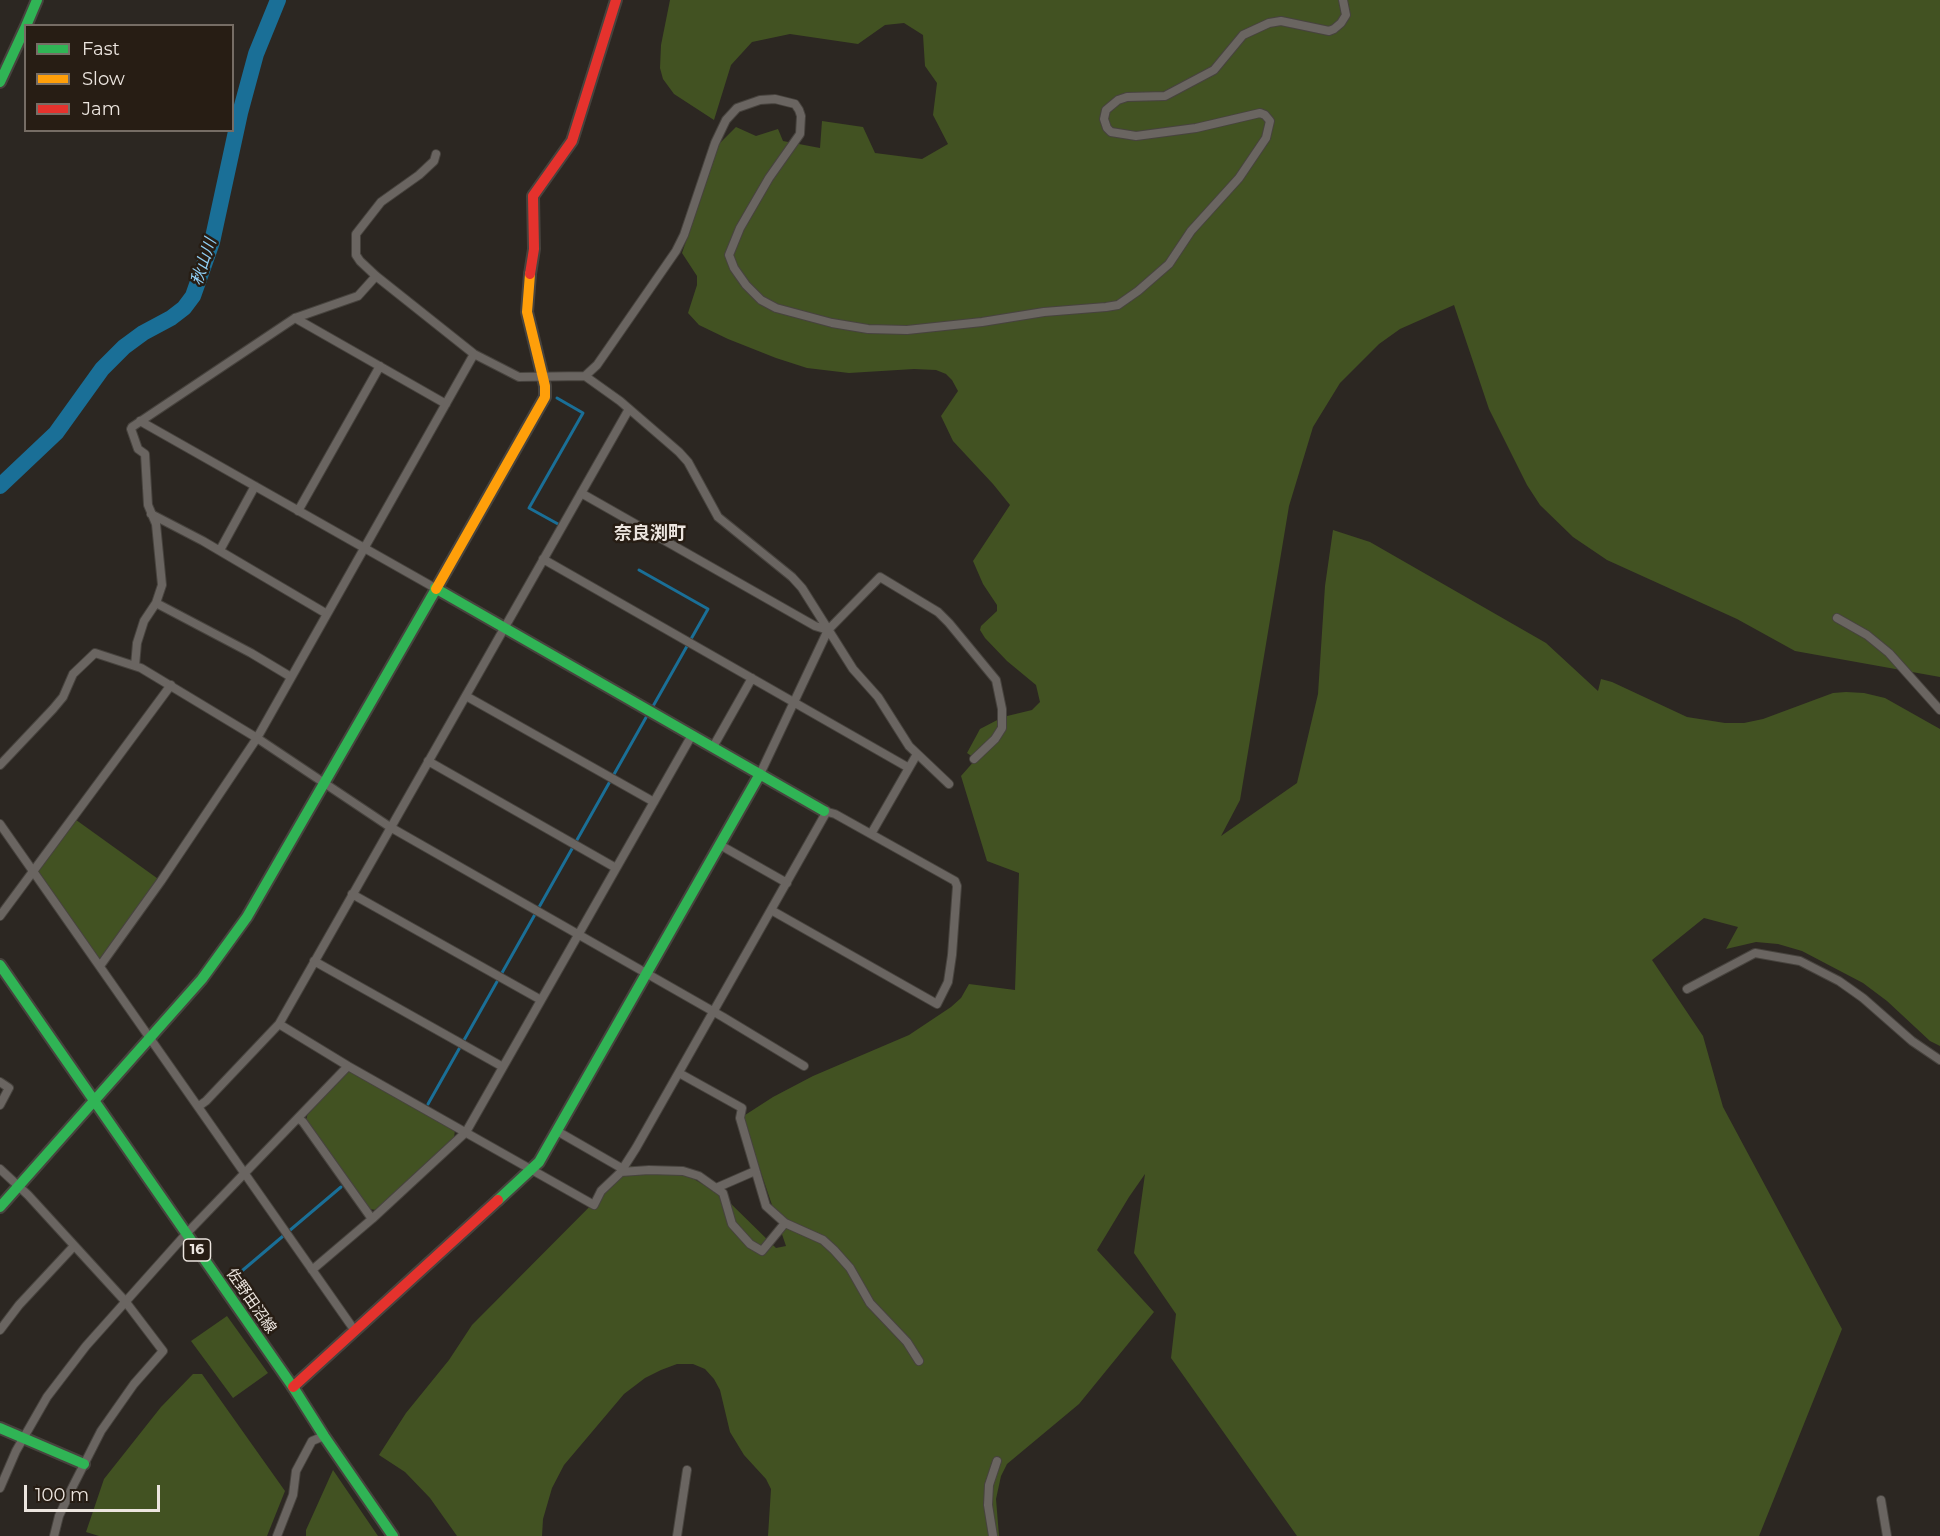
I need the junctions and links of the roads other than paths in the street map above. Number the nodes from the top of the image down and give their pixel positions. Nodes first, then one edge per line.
1 (37, 0) edge
2 (616, 0) edge
3 (1343, 0) edge
4 (27, 24) edge
5 (24, 30) edge
6 (0, 82) edge
7 (436, 154) dead end
8 (376, 276) junction
9 (295, 318) junction
10 (474, 354) junction
11 (380, 366) junction
12 (585, 376) junction
13 (543, 378) junction
14 (446, 404) junction
15 (629, 409) junction
16 (140, 421) junction
17 (255, 486) junction
18 (581, 493) junction
19 (298, 511) junction
20 (151, 514) junction
21 (365, 548) junction
22 (220, 550) junction
23 (543, 560) junction
24 (435, 588) junction
25 (156, 603) junction
26 (327, 614) junction
27 (1838, 618) dead end
28 (505, 628) junction
29 (828, 630) junction
30 (135, 666) junction
31 (291, 677) junction
32 (752, 678) junction
33 (171, 685) junction
34 (466, 696) junction
35 (794, 702) junction
36 (1940, 710) edge
37 (692, 735) junction
38 (257, 738) junction
39 (712, 747) junction
40 (917, 754) junction
41 (974, 759) dead end
42 (428, 761) junction
43 (0, 765) edge
44 (909, 768) junction
45 (760, 774) junction
46 (949, 784) dead end
47 (324, 785) junction
48 (654, 802) junction
49 (826, 811) junction
50 (0, 824) edge
51 (390, 827) junction
52 (871, 834) junction
53 (720, 845) junction
54 (616, 868) junction
55 (33, 871) junction
56 (787, 883) junction
57 (352, 894) junction
58 (771, 910) junction
59 (0, 916) edge
60 (578, 935) junction
61 (314, 961) junction
62 (0, 965) edge
63 (100, 966) junction
64 (647, 974) junction
65 (1687, 989) dead end
66 (541, 1000) junction
67 (713, 1012) junction
68 (279, 1024) junction
69 (150, 1038) junction
70 (1940, 1060) edge
71 (348, 1066) junction
72 (804, 1066) dead end
73 (503, 1067) junction
74 (678, 1073) junction
75 (0, 1082) edge
76 (94, 1100) junction
77 (0, 1105) edge
78 (199, 1106) junction
79 (297, 1118) junction
80 (557, 1131) junction
81 (466, 1132) junction
82 (0, 1169) edge
83 (532, 1170) junction
84 (622, 1170) junction
85 (754, 1171) junction
86 (244, 1173) junction
87 (18, 1186) junction
88 (716, 1188) junction
89 (0, 1207) edge
90 (372, 1219) junction
91 (784, 1223) junction
92 (186, 1234) junction
93 (74, 1246) junction
94 (312, 1270) junction
95 (126, 1300) junction
96 (0, 1330) edge
97 (355, 1331) junction
98 (919, 1361) dead end
99 (293, 1387) junction
100 (0, 1428) edge
101 (324, 1436) junction
102 (24, 1438) junction
103 (997, 1461) dead end
104 (84, 1464) junction
105 (687, 1470) dead end
106 (0, 1488) edge
107 (1881, 1500) dead end
108 (54, 1536) edge
109 (277, 1536) edge
110 (393, 1536) edge
111 (677, 1536) edge
112 (993, 1536) edge
113 (1887, 1536) edge

1 - 4 street
2 - 13 street
3 - 12 street
5 - 6 street
7 - 8 street
8 - 9 street
8 - 10 street
9 - 11 street
9 - 16 street
10 - 13 street
10 - 14 street
11 - 14 street
11 - 19 street
12 - 13 street
12 - 15 street
13 - 24 street
14 - 21 street
15 - 18 street
15 - 29 street
16 - 17 street
16 - 20 street
17 - 19 street
17 - 22 street
18 - 23 street
18 - 29 street
19 - 21 street
20 - 22 street
20 - 25 street
21 - 24 street
21 - 26 street
22 - 26 street
23 - 28 street
23 - 32 street
24 - 28 street
24 - 47 street
25 - 30 street
25 - 31 street
26 - 31 street
27 - 36 street
28 - 34 street
28 - 37 street
29 - 35 street
29 - 40 street
29 - 41 street
30 - 33 street
30 - 43 street
31 - 38 street
32 - 35 street
32 - 39 street
33 - 38 street
33 - 55 street
34 - 42 street
34 - 48 street
35 - 44 street
35 - 45 street
37 - 39 street
37 - 48 street
38 - 47 street
38 - 63 street
39 - 45 street
40 - 44 street
40 - 46 street
42 - 51 street
42 - 54 street
44 - 52 street
45 - 49 street
45 - 53 street
47 - 51 street
47 - 69 street
48 - 54 street
49 - 52 street
49 - 56 street
50 - 55 street
51 - 57 street
51 - 60 street
52 - 58 street
53 - 56 street
53 - 64 street
54 - 60 street
55 - 59 street
55 - 63 street
56 - 58 street
57 - 61 street
57 - 66 street
58 - 67 street
60 - 64 street
60 - 66 street
61 - 68 street
61 - 73 street
62 - 76 street, 佐野田沼線 / 16
63 - 69 street
64 - 67 street
64 - 80 street
65 - 70 street
66 - 73 street
67 - 72 street
67 - 74 street
68 - 71 street
68 - 78 street
69 - 76 street
69 - 78 street
71 - 79 street
71 - 81 street
73 - 81 street
74 - 84 street
74 - 85 street
75 - 77 street
76 - 87 street
76 - 92 street, 佐野田沼線 / 16
78 - 86 street
79 - 86 street
79 - 90 street
80 - 83 street
80 - 84 street
81 - 83 street
81 - 90 street
82 - 87 street
83 - 84 street
83 - 97 street
84 - 88 street
85 - 88 street
85 - 91 street
86 - 92 street
86 - 94 street
87 - 89 street
87 - 93 street
88 - 91 street
90 - 94 street
91 - 98 street
92 - 95 street
92 - 99 street, 佐野田沼線 / 16
93 - 95 street
93 - 96 street
94 - 97 street
95 - 102 street
95 - 104 street
97 - 99 street
99 - 101 street, 佐野田沼線 / 16
100 - 102 street
101 - 109 street
101 - 110 street, 佐野田沼線 / 16
102 - 104 street
102 - 106 street
103 - 112 street
104 - 108 street
105 - 111 street
107 - 113 street

